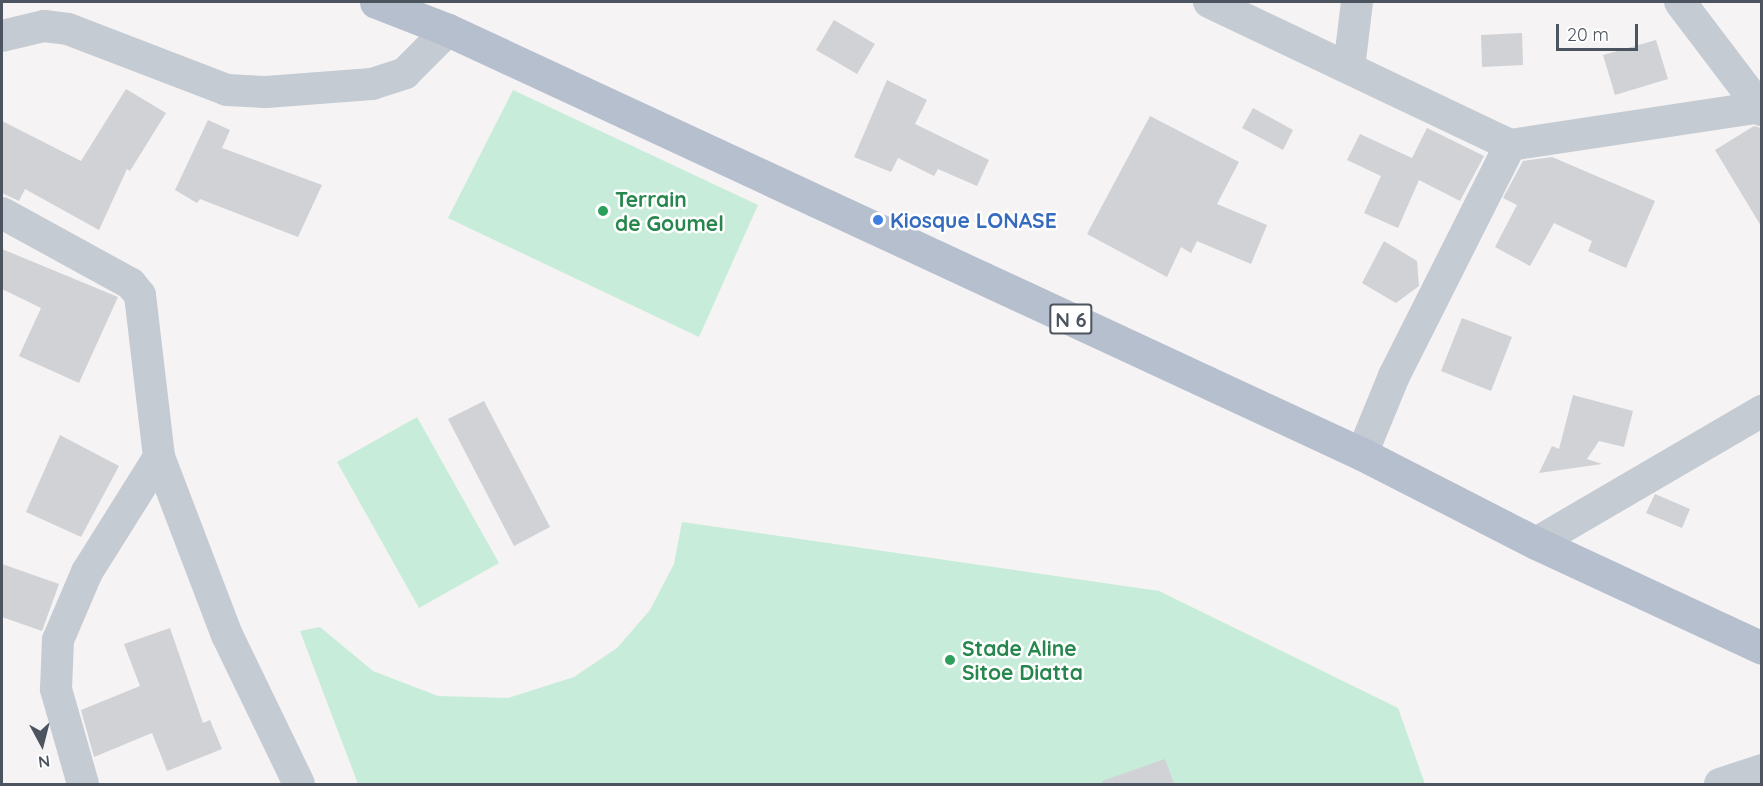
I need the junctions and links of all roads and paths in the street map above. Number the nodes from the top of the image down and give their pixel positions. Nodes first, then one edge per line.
1 (376, 2) edge
2 (1209, 2) edge
3 (1358, 2) edge
4 (1680, 2) edge
5 (448, 30) junction
6 (2, 36) edge
7 (1349, 68) junction
8 (1761, 108) edge
9 (1510, 145) junction
10 (2, 213) edge
11 (1761, 411) edge
12 (1362, 454) junction
13 (159, 457) junction
14 (1536, 543) junction
15 (1761, 648) edge
16 (1761, 770) edge
17 (84, 784) edge
18 (299, 784) edge
19 (1720, 784) edge

1 - 5 main road, N 6
2 - 7 street
3 - 7 street
4 - 8 street
5 - 6 street
5 - 12 main road, N 6
7 - 9 street
8 - 9 street
9 - 12 street
10 - 13 street
11 - 14 street
12 - 14 main road, N 6
13 - 17 street
13 - 18 street
14 - 15 main road, N 6
16 - 19 street

